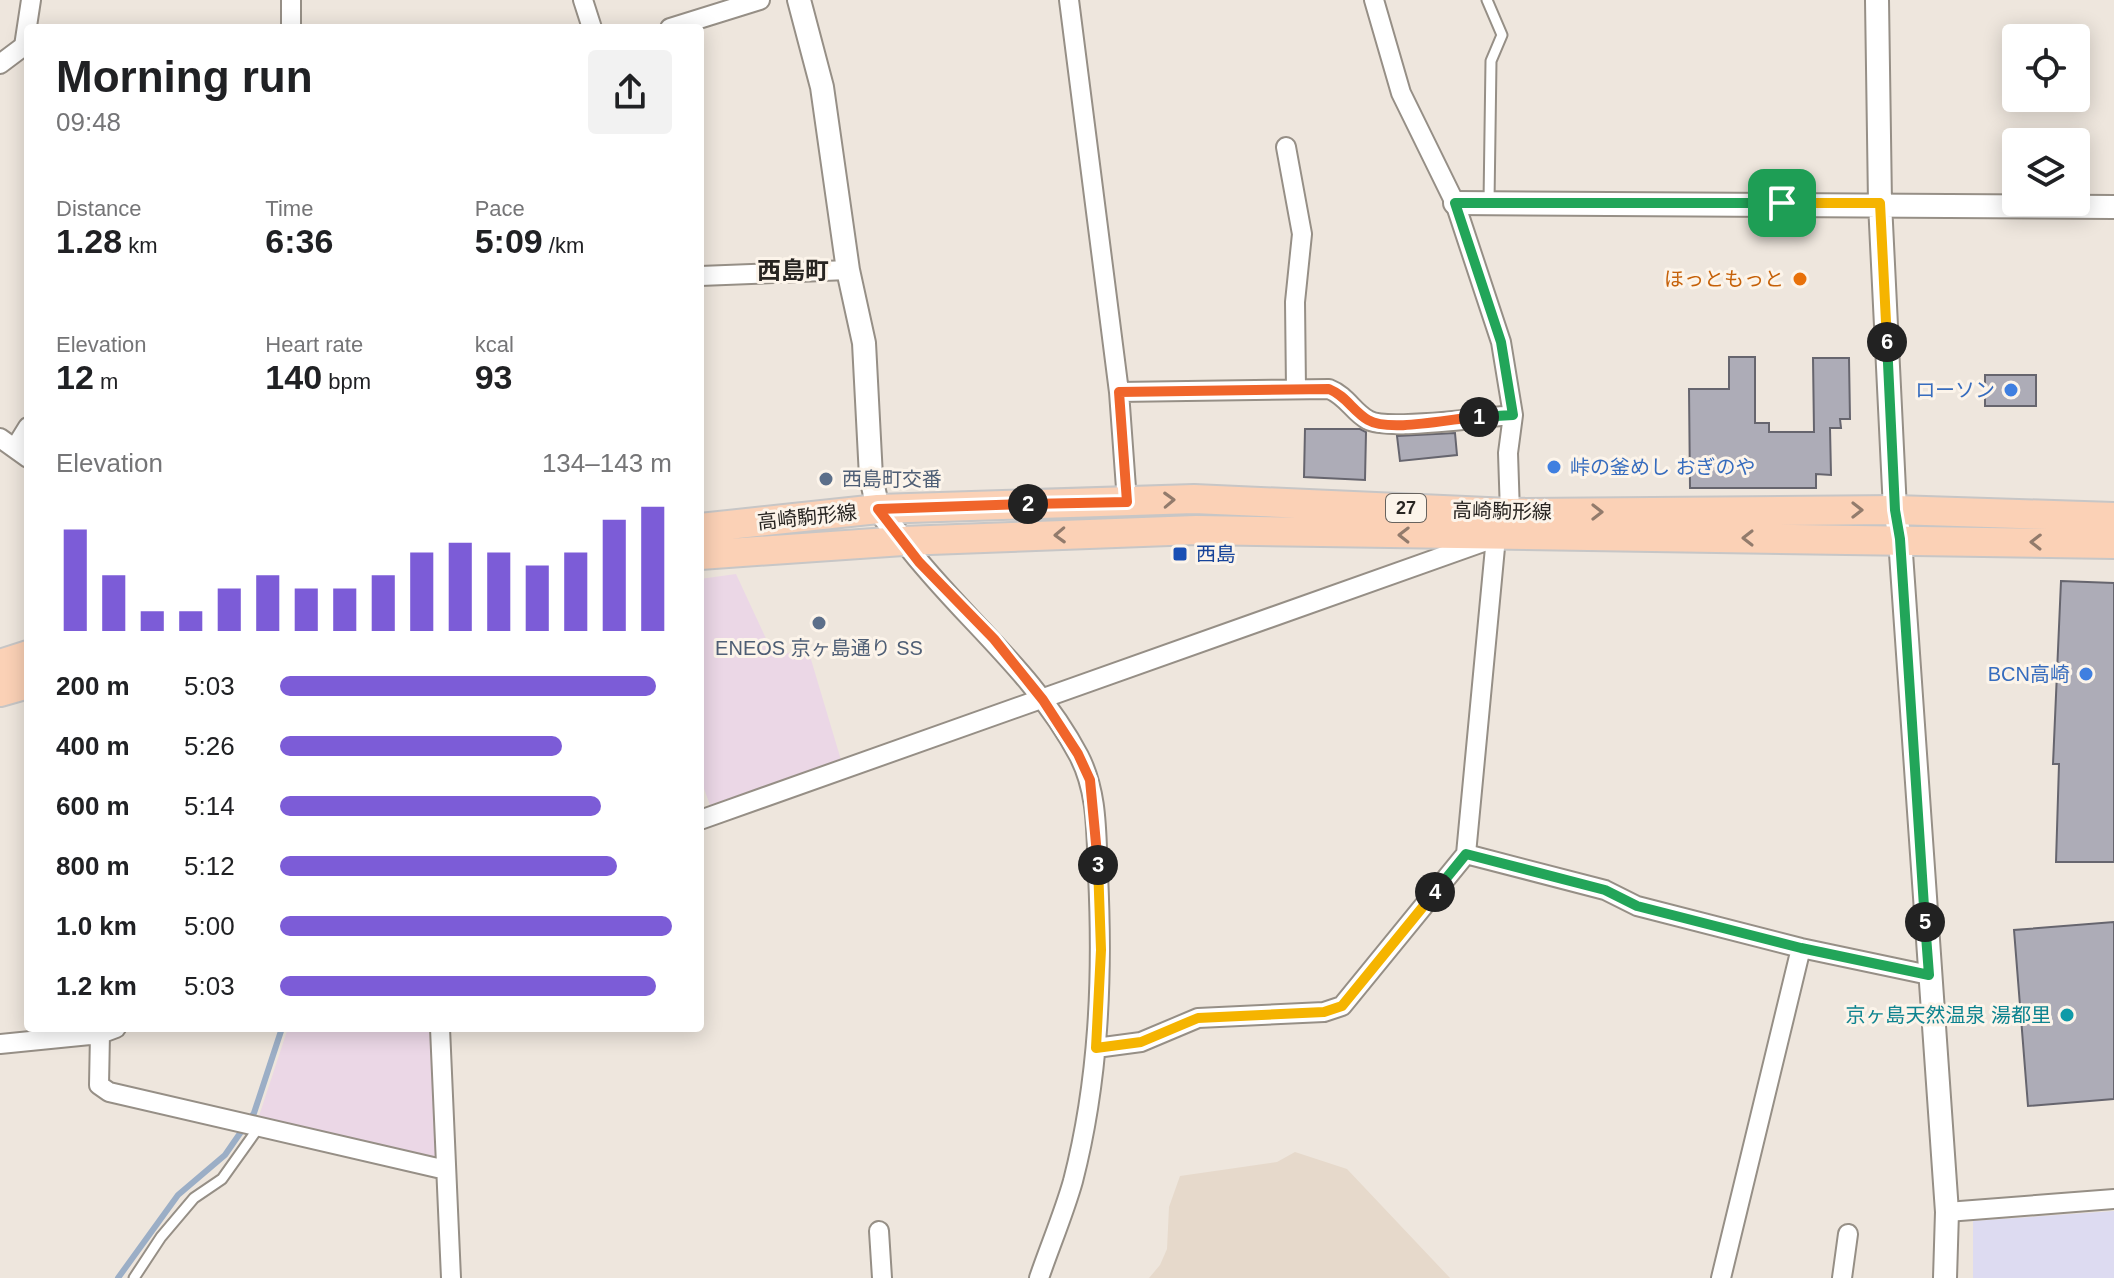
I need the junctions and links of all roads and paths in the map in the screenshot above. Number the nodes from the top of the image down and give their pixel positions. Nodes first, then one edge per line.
1 (31, 0) edge
2 (291, 0) edge
3 (583, 0) edge
4 (760, 0) edge
5 (799, 0) edge
6 (1069, 0) edge
7 (1374, 0) edge
8 (1487, 0) edge
9 (1877, 0) edge
10 (28, 24) edge
11 (291, 24) edge
12 (591, 24) edge
13 (683, 24) edge
14 (24, 48) edge
15 (0, 64) edge
16 (1286, 147) dead end
17 (1489, 202) junction
18 (1455, 203) junction
19 (1880, 203) junction
20 (2114, 207) edge
21 (848, 270) junction
22 (704, 276) edge
23 (1296, 389) junction
24 (1119, 392) junction
25 (1513, 415) junction
26 (1127, 502) junction
27 (878, 509) junction
28 (1895, 510) junction
29 (2114, 517) edge
30 (1503, 525) junction
31 (704, 528) edge
32 (1900, 539) junction
33 (903, 541) junction
34 (2114, 544) edge
35 (704, 555) edge
36 (24, 656) edge
37 (0, 664) edge
38 (24, 685) edge
39 (0, 692) edge
40 (1043, 700) junction
41 (704, 819) edge
42 (1466, 854) junction
43 (1801, 948) junction
44 (1929, 975) junction
45 (100, 1032) edge
46 (108, 1032) edge
47 (440, 1032) edge
48 (0, 1044) edge
49 (1096, 1048) junction
50 (259, 1126) junction
51 (446, 1170) junction
52 (2114, 1199) edge
53 (1947, 1212) junction
54 (879, 1231) dead end
55 (1848, 1234) dead end
56 (134, 1278) edge
57 (451, 1278) edge
58 (882, 1278) edge
59 (1039, 1278) edge
60 (1721, 1278) edge
61 (1842, 1278) edge
62 (1945, 1278) edge

1 - 10 street
2 - 11 street
3 - 12 street
4 - 13 street
5 - 21 street
6 - 24 street
7 - 18 street
8 - 17 lane
9 - 19 street
14 - 15 street
16 - 23 street
17 - 18 street
17 - 19 street
18 - 25 street
19 - 20 street
19 - 28 street
21 - 22 street
21 - 27 street
23 - 24 street
23 - 25 street
24 - 26 street
25 - 30 street
26 - 27 main road, 高崎駒形線 / 27
26 -> 30 main road, 高崎駒形線 / 27
27 - 31 main road, 高崎駒形線 / 27
27 - 33 street
28 - 29 main road, 高崎駒形線 / 27
30 -> 28 main road, 高崎駒形線 / 27
28 - 32 street
32 -> 30 main road, 高崎駒形線 / 27
30 -> 33 main road, 高崎駒形線 / 27
30 - 40 street
30 - 42 street
34 -> 32 main road, 高崎駒形線 / 27
32 - 44 street
33 - 35 main road, 高崎駒形線 / 27
33 - 40 street
36 - 37 main road
38 - 39 main road
40 - 41 street
40 - 49 street
42 - 43 street
42 - 49 street
43 - 44 street
43 - 60 street
44 - 53 street
45 - 48 street
46 - 50 street
47 - 51 street
49 - 59 street
50 - 51 street
50 - 56 lane
51 - 57 street
52 - 53 street
53 - 62 street
54 - 58 street
55 - 61 street

